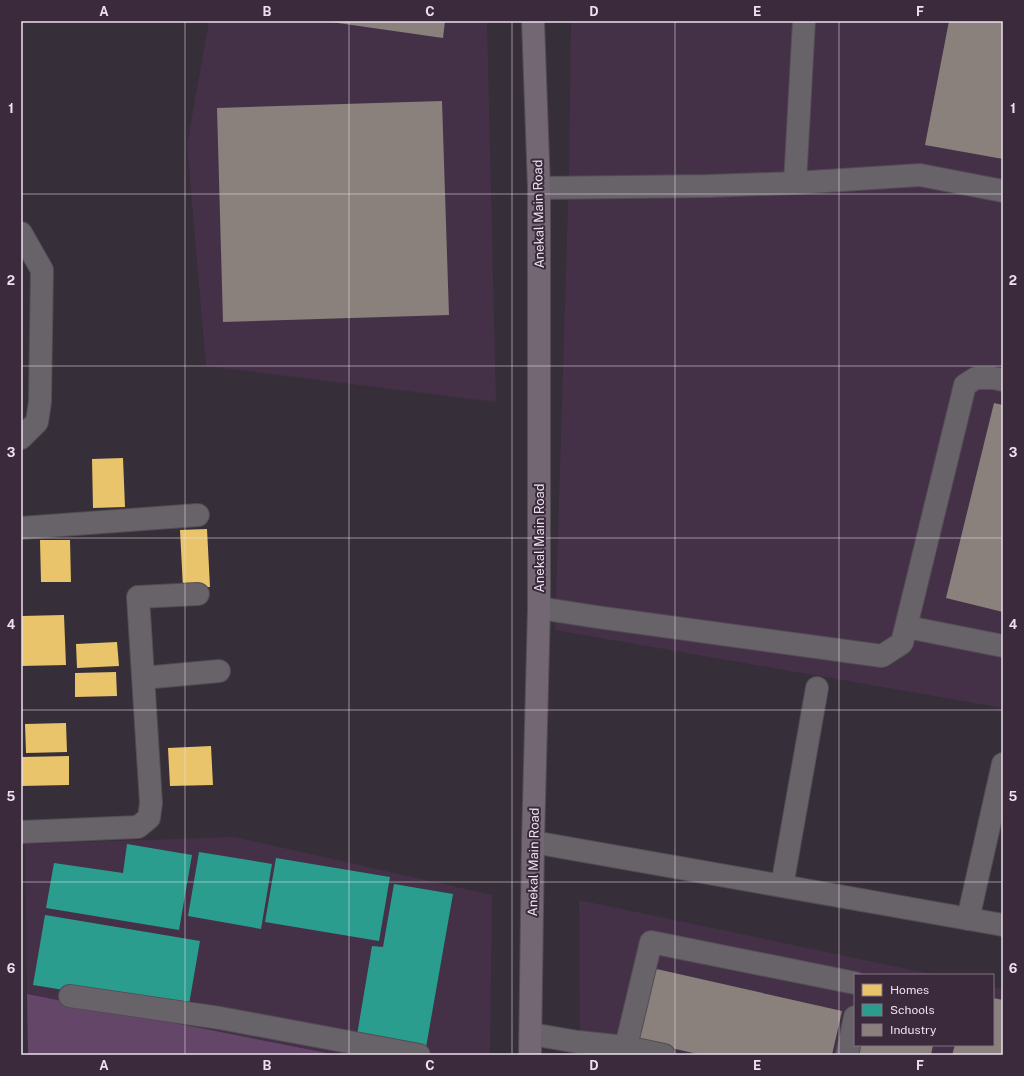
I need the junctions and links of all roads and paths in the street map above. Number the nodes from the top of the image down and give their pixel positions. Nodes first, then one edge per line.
1 (533, 21) edge
2 (804, 21) edge
3 (795, 183) junction
4 (539, 188) junction
5 (1003, 191) edge
6 (21, 233) edge
7 (1003, 380) edge
8 (21, 438) edge
9 (198, 515) dead end
10 (21, 528) edge
11 (198, 594) dead end
12 (539, 608) junction
13 (907, 627) junction
14 (1003, 646) edge
15 (219, 672) dead end
16 (143, 678) junction
17 (817, 688) dead end
18 (1003, 764) edge
19 (21, 832) edge
20 (533, 842) junction
21 (782, 886) junction
22 (968, 918) junction
23 (1003, 925) edge
24 (854, 982) edge
25 (70, 996) dead end
26 (854, 1022) edge
27 (531, 1045) edge
28 (625, 1051) edge
29 (419, 1055) edge
30 (664, 1055) edge
31 (847, 1055) edge

1 - 4 main road, Anekal Main Road
2 - 3 street
3 - 4 street
3 - 5 street
4 - 12 main road, Anekal Main Road
6 - 8 street
7 - 13 street
9 - 10 street
11 - 16 street
12 - 13 street
12 - 20 main road, Anekal Main Road
13 - 14 street
15 - 16 street
16 - 19 street
17 - 21 street
18 - 22 street
20 - 21 street
20 - 27 main road, Anekal Main Road
21 - 22 street
22 - 23 street
24 - 28 street
25 - 29 street
26 - 31 street
27 - 28 street
28 - 30 street

